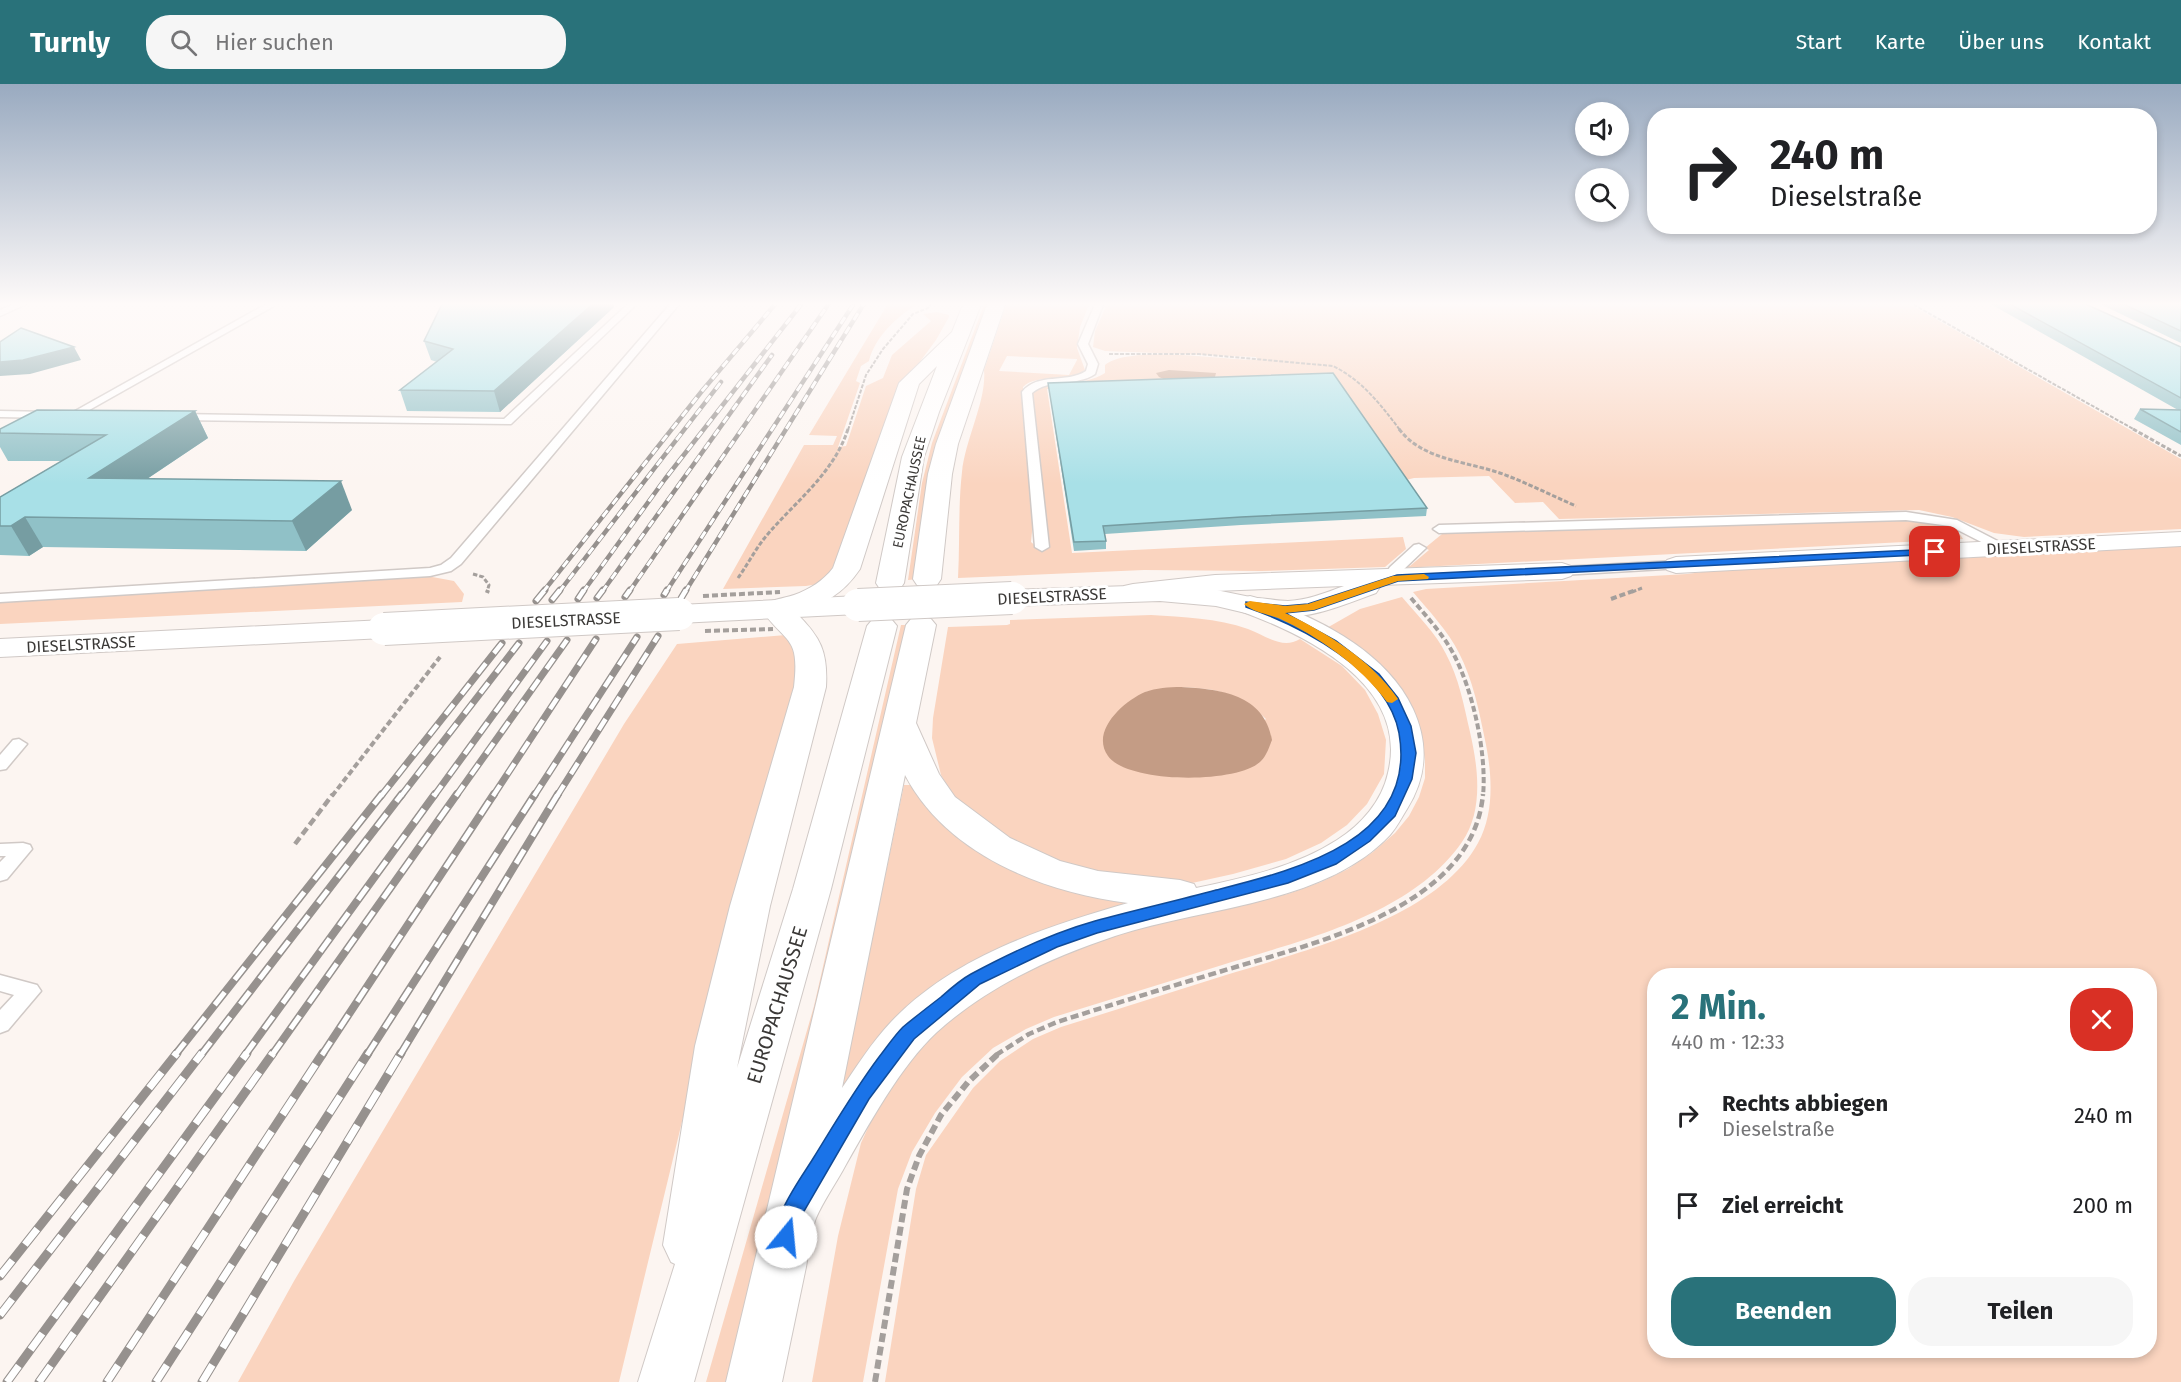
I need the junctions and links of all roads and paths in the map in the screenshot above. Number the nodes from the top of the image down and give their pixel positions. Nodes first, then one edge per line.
1 (168, 363) edge
2 (570, 363) edge
3 (625, 363) edge
4 (874, 363) edge
5 (929, 363) edge
6 (949, 363) edge
7 (976, 363) edge
8 (1092, 363) edge
9 (1295, 363) edge
10 (2016, 363) edge
11 (0, 414) edge
12 (73, 415) junction
13 (96, 415) edge
14 (167, 416) edge
15 (52, 426) edge
16 (2181, 456) edge
17 (1597, 525) junction
18 (1439, 529) dead end
19 (2181, 539) edge
20 (1042, 547) dead end
21 (1419, 548) dead end
22 (2004, 548) junction
23 (1676, 565) joint
24 (446, 568) junction
25 (1562, 571) joint
26 (738, 578) dead end
27 (1397, 578) junction
28 (927, 579) dead end
29 (1133, 592) junction
30 (0, 598) edge
31 (485, 598) dead end
32 (1250, 604) junction
33 (775, 609) junction
34 (887, 610) junction
35 (0, 648) edge
36 (441, 655) dead end
37 (900, 724) junction
38 (0, 746) edge
39 (0, 765) edge
40 (295, 844) dead end
41 (0, 850) edge
42 (0, 874) edge
43 (1230, 894) junction
44 (0, 983) edge
45 (0, 1023) edge
46 (790, 1216) junction
47 (669, 1368) edge
48 (754, 1382) edge
49 (875, 1382) edge

1 - 12 lane
2 - 14 lane
3 - 24 lane
4 - 26 path
5 - 33 main road
6 - 34 main road, EUROPACHAUSSEE
7 - 28 main road, EUROPACHAUSSEE
8 - 20 lane
9 - 17 path
10 - 16 path
11 - 12 lane
12 - 13 lane
12 - 15 lane
17 - 18 lane
17 - 22 lane
19 - 22 street, DIESELSTRASSE
21 - 27 lane
22 - 23 street, DIESELSTRASSE
23 - 25 lane, DIESELSTRASSE
24 - 30 lane
24 - 31 path
25 - 27 street, DIESELSTRASSE
27 - 29 street, DIESELSTRASSE
27 - 32 street, DIESELSTRASSE
27 - 49 path
29 - 32 main road, DIESELSTRASSE
29 - 34 main road, DIESELSTRASSE, bridge
32 - 43 main road
33 - 34 main road, DIESELSTRASSE
33 - 35 main road, DIESELSTRASSE, bridge
33 - 47 main road
34 - 37 main road, EUROPACHAUSSEE
34 - 47 main road, EUROPACHAUSSEE
36 - 40 path
37 - 43 main road
37 - 46 main road, EUROPACHAUSSEE
38 - 39 lane
41 - 42 lane
43 - 46 main road
44 - 45 lane
46 - 48 main road, EUROPACHAUSSEE

